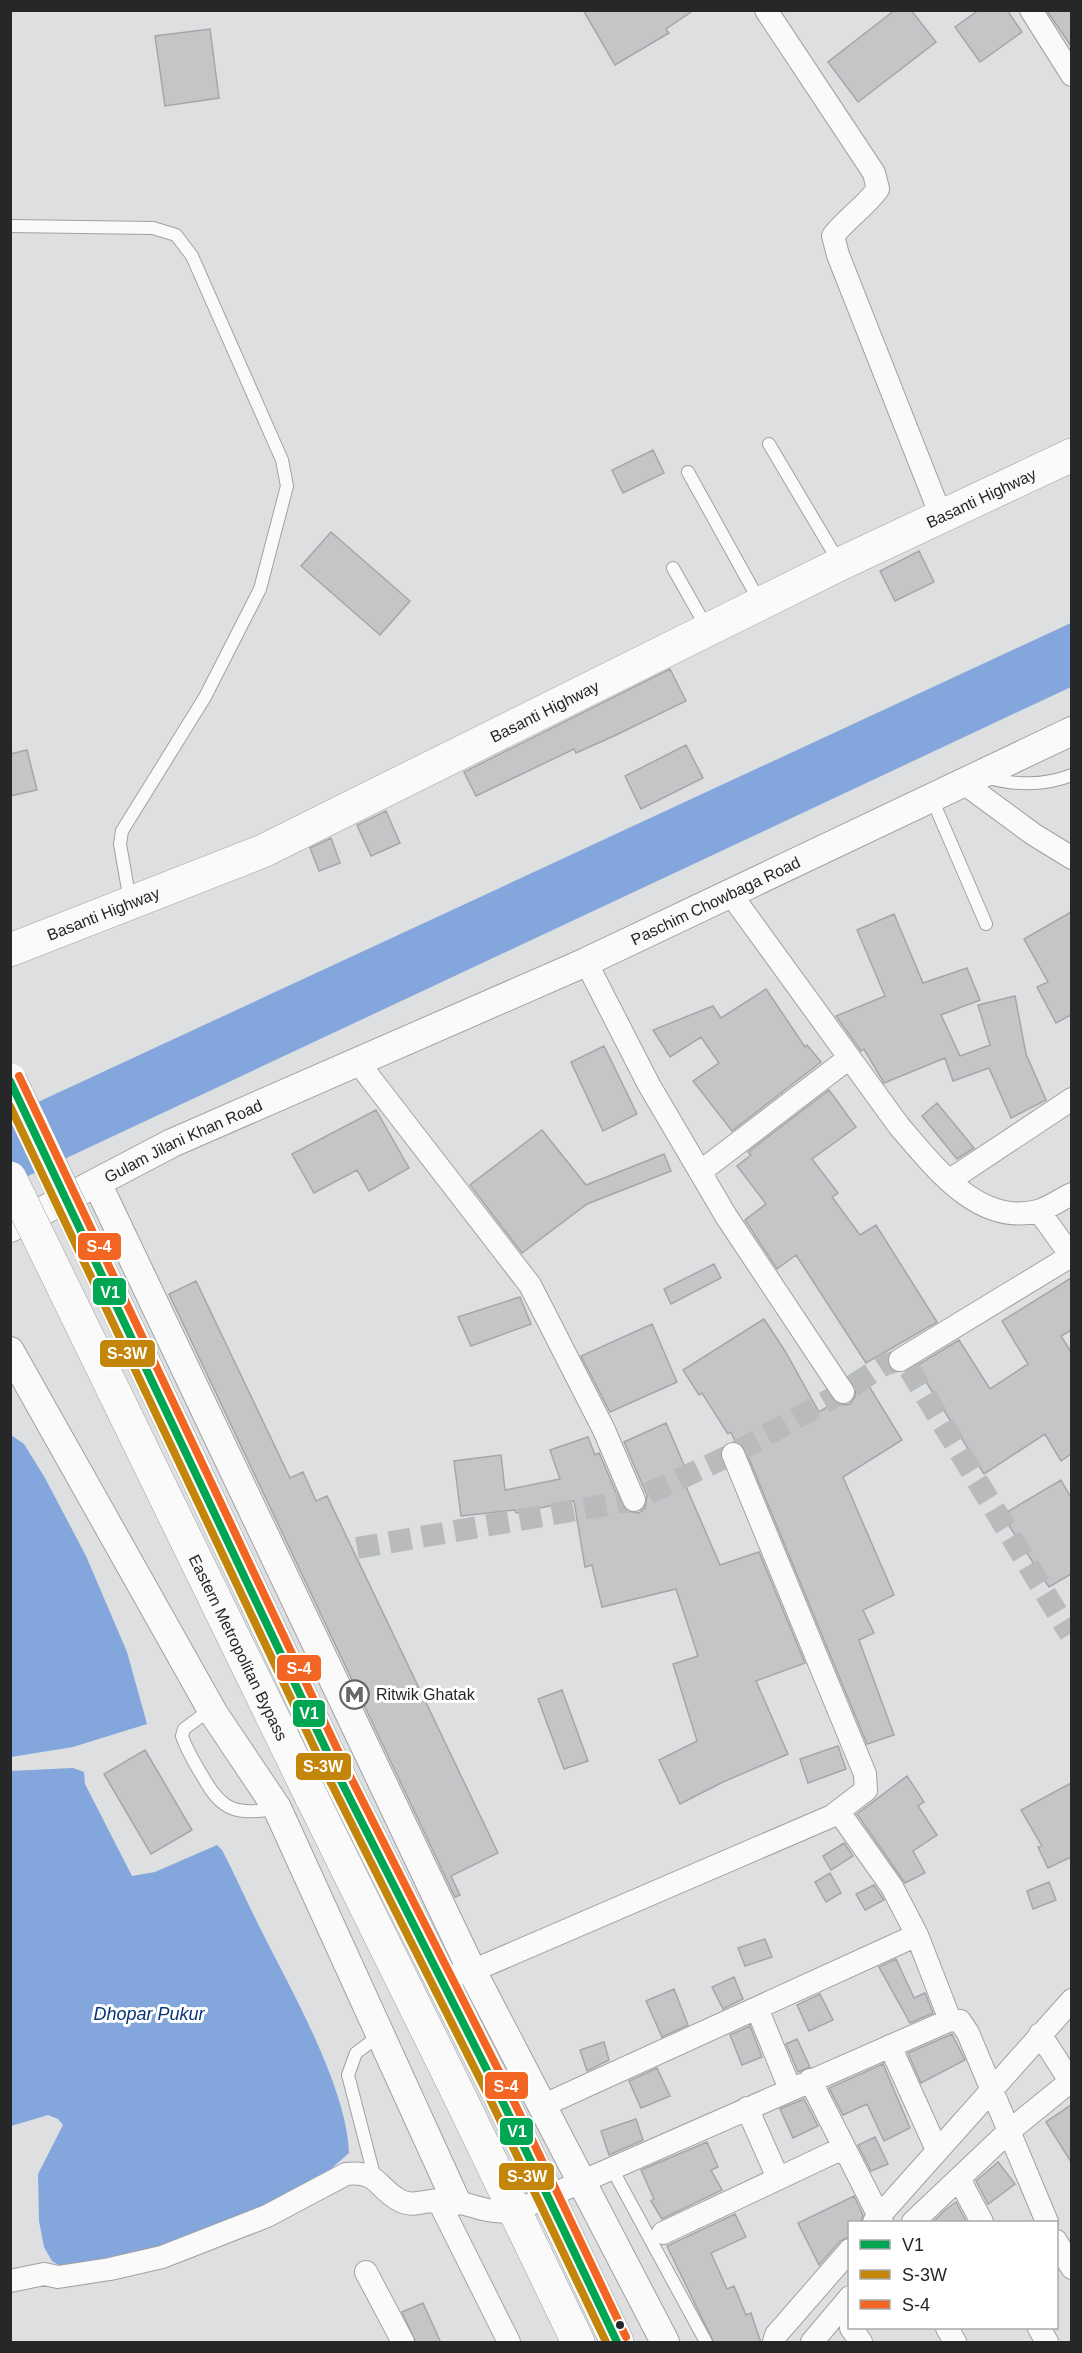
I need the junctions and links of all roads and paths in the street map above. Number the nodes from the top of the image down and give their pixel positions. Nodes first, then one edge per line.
1 (766, 10) edge
2 (1030, 10) edge
3 (1071, 75) edge
4 (10, 226) edge
5 (769, 444) dead end
6 (1071, 455) edge
7 (688, 472) dead end
8 (941, 516) junction
9 (840, 564) junction
10 (673, 568) dead end
11 (761, 605) junction
12 (709, 631) junction
13 (1071, 732) edge
14 (1071, 775) edge
15 (973, 780) junction
16 (932, 799) junction
17 (1071, 858) edge
18 (730, 893) junction
19 (131, 904) junction
20 (986, 924) dead end
21 (10, 950) edge
22 (586, 962) junction
23 (849, 1058) junction
24 (357, 1061) junction
25 (10, 1080) edge
26 (1071, 1099) edge
27 (700, 1172) junction
28 (10, 1179) edge
29 (950, 1180) junction
30 (97, 1183) junction
31 (1071, 1194) edge
32 (1039, 1211) junction
33 (10, 1228) edge
34 (1071, 1257) edge
35 (10, 1351) edge
36 (900, 1360) dead end
37 (843, 1392) dead end
38 (733, 1454) dead end
39 (634, 1500) dead end
40 (211, 1709) junction
41 (277, 1809) junction
42 (839, 1812) junction
43 (917, 1935) junction
44 (457, 1975) junction
45 (1071, 2000) edge
46 (757, 2008) junction
47 (950, 2020) junction
48 (381, 2034) junction
49 (1040, 2034) junction
50 (891, 2046) junction
51 (1071, 2081) edge
52 (800, 2085) junction
53 (990, 2090) junction
54 (542, 2106) junction
55 (747, 2108) junction
56 (1008, 2132) junction
57 (843, 2148) junction
58 (937, 2150) junction
59 (611, 2167) junction
60 (778, 2178) junction
61 (375, 2179) junction
62 (959, 2179) junction
63 (580, 2180) junction
64 (547, 2195) junction
65 (447, 2200) junction
66 (514, 2211) junction
67 (878, 2221) edge
68 (915, 2221) edge
69 (981, 2221) edge
70 (1046, 2221) edge
71 (663, 2233) dead end
72 (1058, 2245) edge
73 (848, 2251) edge
74 (1071, 2268) edge
75 (366, 2272) dead end
76 (10, 2281) edge
77 (847, 2315) edge
78 (854, 2329) edge
79 (948, 2329) edge
80 (1040, 2329) edge
81 (403, 2343) edge
82 (509, 2343) edge
83 (578, 2343) edge
84 (617, 2343) edge
85 (665, 2343) edge
86 (706, 2343) edge
87 (774, 2343) edge
88 (812, 2343) edge
89 (861, 2343) edge
90 (955, 2343) edge
91 (1047, 2343) edge

1 - 8 street
2 - 3 street
4 - 19 lane
5 - 9 lane
6 - 8 main road, Basanti Highway
7 - 11 lane
8 - 9 main road, Basanti Highway
9 - 11 main road, Basanti Highway
10 - 12 lane
11 - 12 main road, Basanti Highway
12 - 19 main road, Basanti Highway
13 - 15 street, Paschim Chowbaga Road
14 - 15 lane
15 - 16 street, Paschim Chowbaga Road
15 - 17 street
16 - 18 street, Paschim Chowbaga Road
16 - 20 lane
18 - 22 street, Paschim Chowbaga Road
18 - 23 street
19 - 21 main road, Basanti Highway
22 - 24 street, Paschim Chowbaga Road
22 - 27 street
23 - 27 street
23 - 29 street
24 - 30 street, Gulam Jilani Khan Road
24 - 39 street
25 - 44 main road, bridge
26 - 29 street
27 - 37 street
28 - 66 main road, Eastern Metropolitan Bypass, bridge
29 - 32 street
30 - 33 street, Gulam Jilani Khan Road
30 - 44 street
31 - 32 street
32 - 34 street
34 - 36 street
35 - 40 street
38 - 42 street
40 - 41 street
40 - 41 lane
41 - 48 street
42 - 43 street
42 - 44 street
43 - 46 street
43 - 47 street
44 - 54 street
44 - 64 main road
45 - 49 street
46 - 52 street
46 - 54 street
47 - 50 street
47 - 53 street
48 - 61 lane
48 - 65 street
49 - 51 street
49 - 53 street
50 - 52 street
50 - 58 street
51 - 56 street
52 - 55 street
52 - 57 street
53 - 56 street
53 - 58 street
54 - 63 street
55 - 59 street
55 - 60 street
56 - 62 street
56 - 70 street
57 - 60 street
57 - 67 street
58 - 67 street
59 - 63 street
59 - 86 lane
60 - 71 street
61 - 65 street
61 - 76 street
62 - 68 street
62 - 69 street
63 - 64 street
63 - 85 street
64 - 66 street
64 - 84 main road
65 - 66 street
65 - 82 street
66 - 83 main road, Eastern Metropolitan Bypass
72 - 74 street
73 - 87 street
75 - 81 street
77 - 88 street
78 - 89 street
79 - 90 street
80 - 91 street

